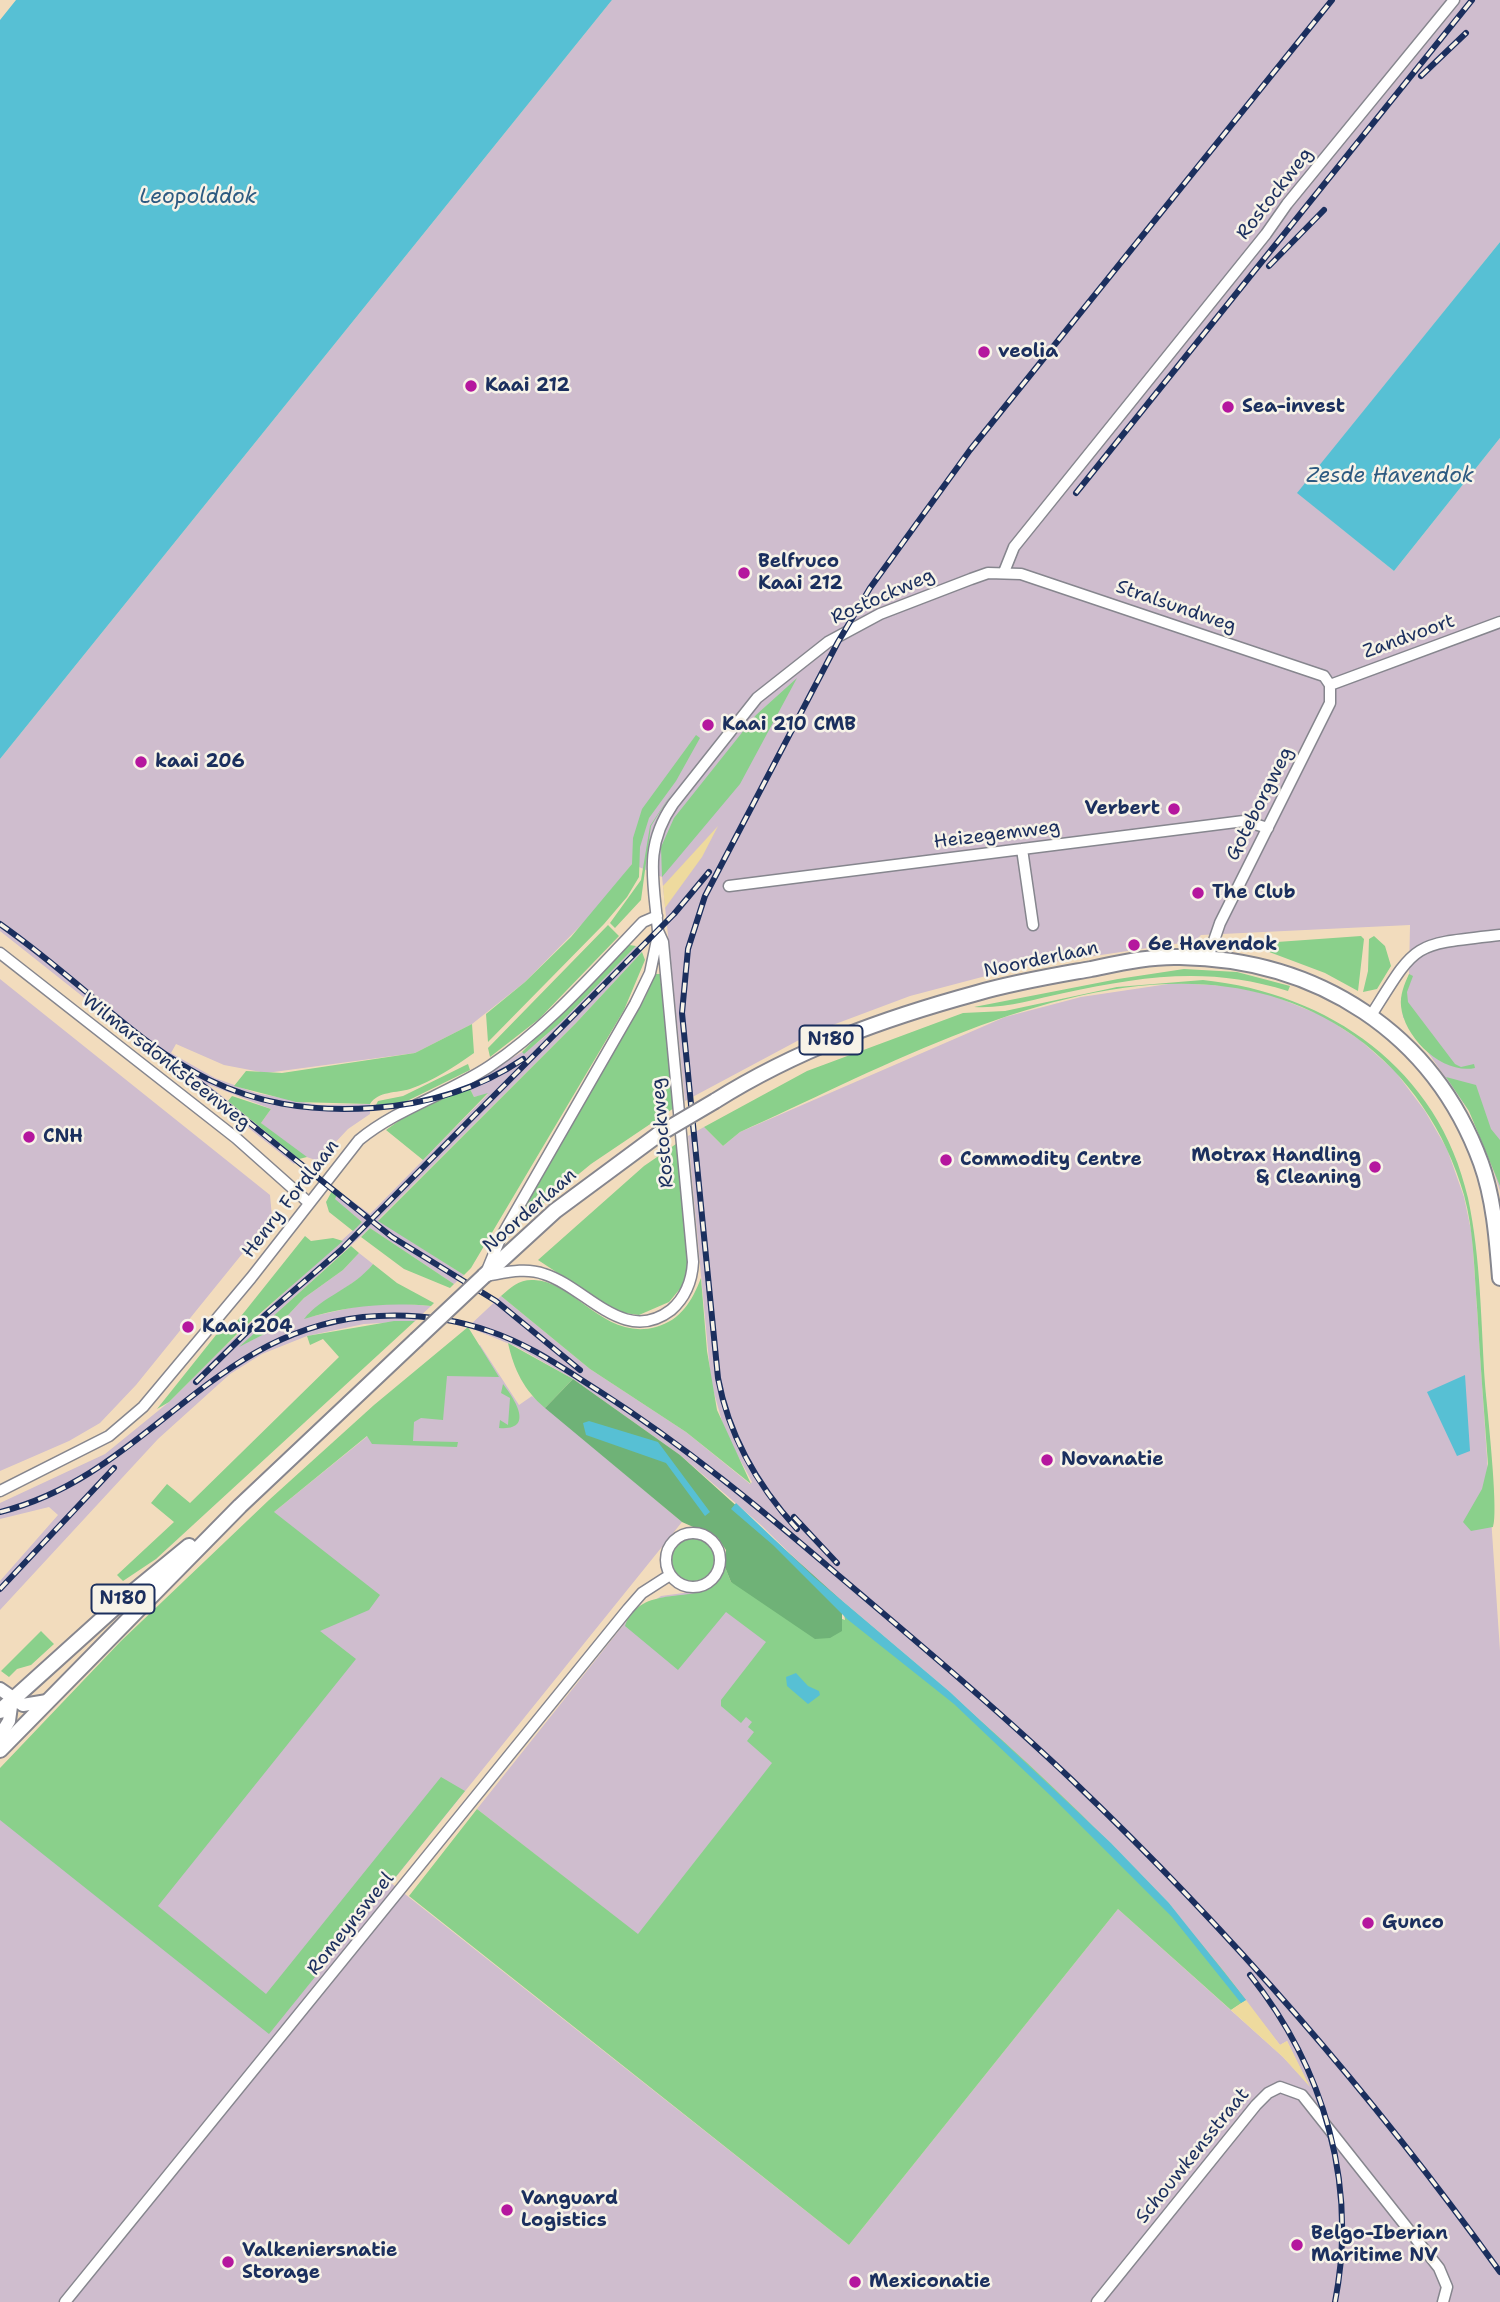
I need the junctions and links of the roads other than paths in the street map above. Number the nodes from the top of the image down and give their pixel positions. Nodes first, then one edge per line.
1 (1454, 0) edge
2 (1004, 572) junction
3 (1500, 622) edge
4 (1330, 685) junction
5 (1268, 828) junction
6 (1022, 849) junction
7 (729, 886) dead end
8 (657, 916) junction
9 (1033, 925) dead end
10 (658, 935) junction
11 (1498, 935) edge
12 (0, 953) edge
13 (1208, 958) junction
14 (1370, 1017) junction
15 (308, 1202) junction
16 (484, 1276) junction
17 (1500, 1278) edge
18 (0, 1491) edge
19 (240, 1506) junction
20 (670, 1575) junction
21 (0, 1689) edge
22 (54, 1698) junction
23 (12, 1699) junction
24 (0, 1711) edge
25 (0, 1736) edge
26 (0, 1750) edge
27 (1444, 2298) edge
28 (65, 2302) edge
29 (1097, 2302) edge

1 - 2 street, Rostockweg
2 - 4 street, Stralsundweg
2 - 8 street, Rostockweg
3 - 4 street, Zandvoort
4 - 5 street, Goteborgweg
5 - 6 street, Heizegemweg
5 - 13 street, Goteborgweg
6 - 7 street, Heizegemweg
6 - 9 street
8 - 10 street, Rostockweg
8 - 15 street, Henry Fordlaan
10 - 16 street, Noorderlaan
10 - 16 street, Rostockweg
11 - 14 street
12 - 15 street, Wilmarsdonksteenweg
13 - 14 main road, Noorderlaan / N180
13 - 16 main road, Noorderlaan / N180, bridge
14 - 17 main road, Noorderlaan / N180
15 - 18 street, Henry Fordlaan
16 - 19 main road, Noorderlaan / N180, bridge
19 - 22 main road, Noorderlaan / N180
19 - 23 main road, Noorderlaan / N180
20 - 20 street
20 - 28 street, Romeynsweel
21 - 23 main road
22 - 23 main road
22 - 26 main road, Noorderlaan / N180
23 - 24 main road, Noorderlaan / N180
23 - 25 main road
27 - 29 street, Schouwkensstraat

